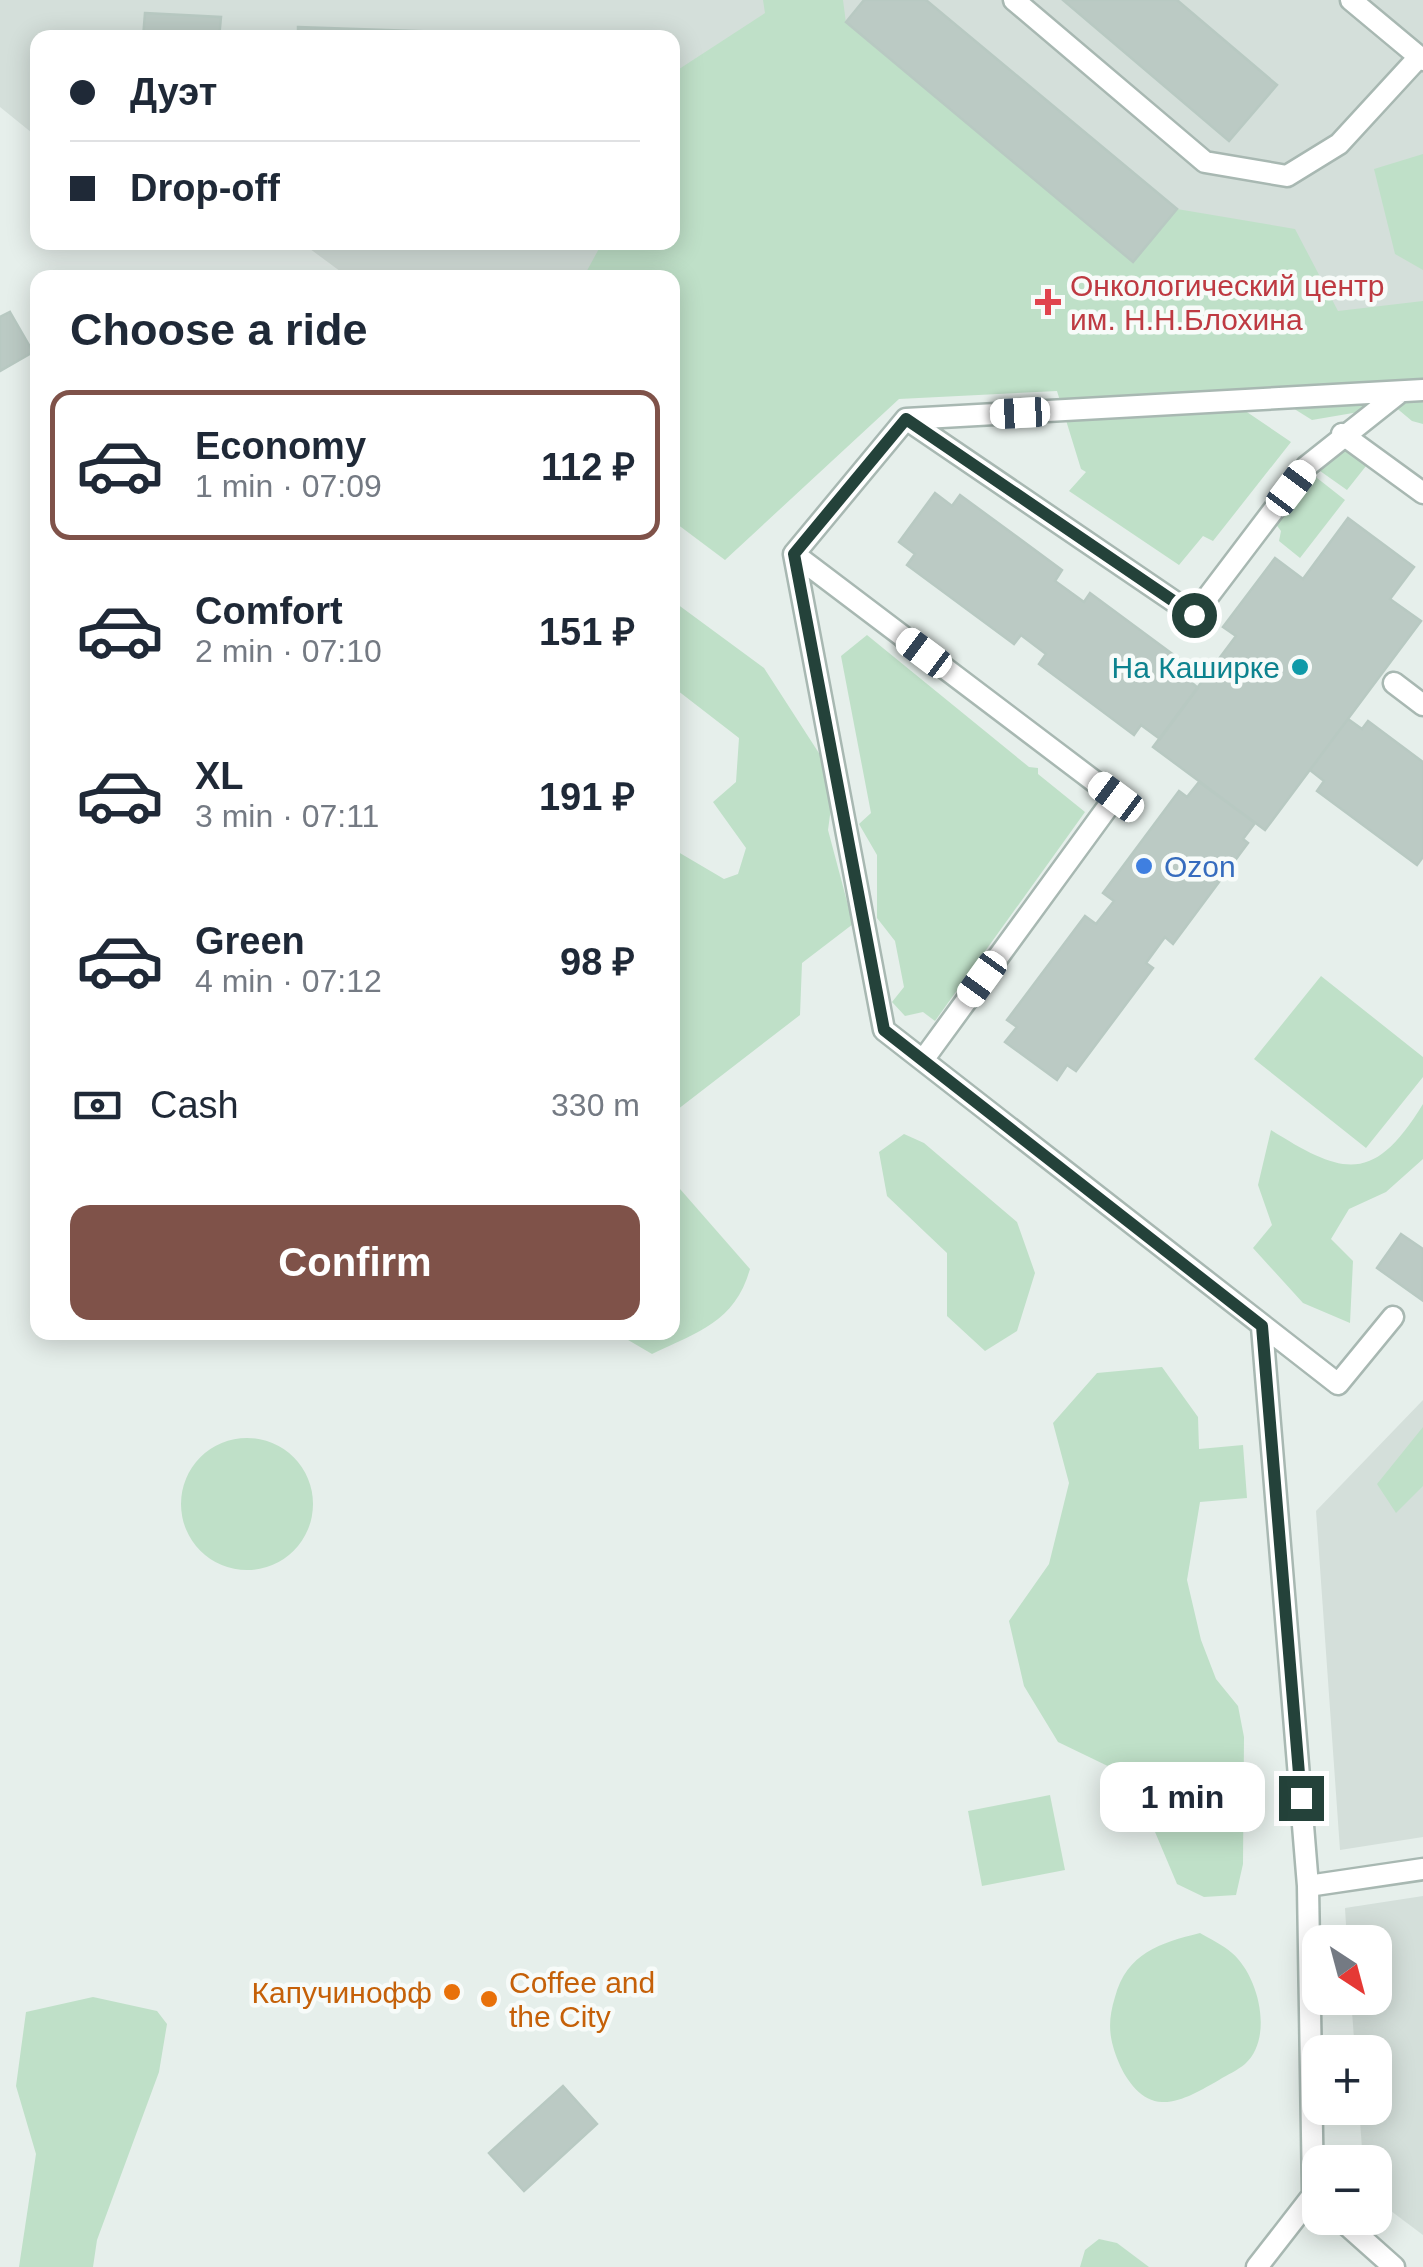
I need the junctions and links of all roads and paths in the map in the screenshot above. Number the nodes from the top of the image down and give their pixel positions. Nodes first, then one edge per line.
1 (1014, 0) edge
2 (1351, 0) edge
3 (1421, 58) edge
4 (1423, 390) edge
5 (1399, 393) junction
6 (906, 419) junction
7 (1342, 434) junction
8 (1423, 493) edge
9 (794, 554) junction
10 (1394, 683) dead end
11 (1423, 705) edge
12 (923, 1060) junction
13 (1394, 1317) dead end
14 (1262, 1326) junction
15 (1423, 1869) edge
16 (1308, 1886) junction
17 (1315, 2145) edge
18 (1302, 2215) edge
19 (1358, 2235) edge
20 (1258, 2267) edge
21 (1394, 2267) edge

1 - 3 lane
2 - 3 lane
4 - 5 lane
5 - 6 lane
5 - 7 lane
6 - 7 lane
6 - 9 lane
7 - 8 lane
9 - 12 lane
9 - 12 lane
10 - 11 lane
12 - 14 lane
13 - 14 lane
14 - 16 lane
15 - 16 lane
16 - 17 lane
18 - 20 lane
19 - 21 lane

